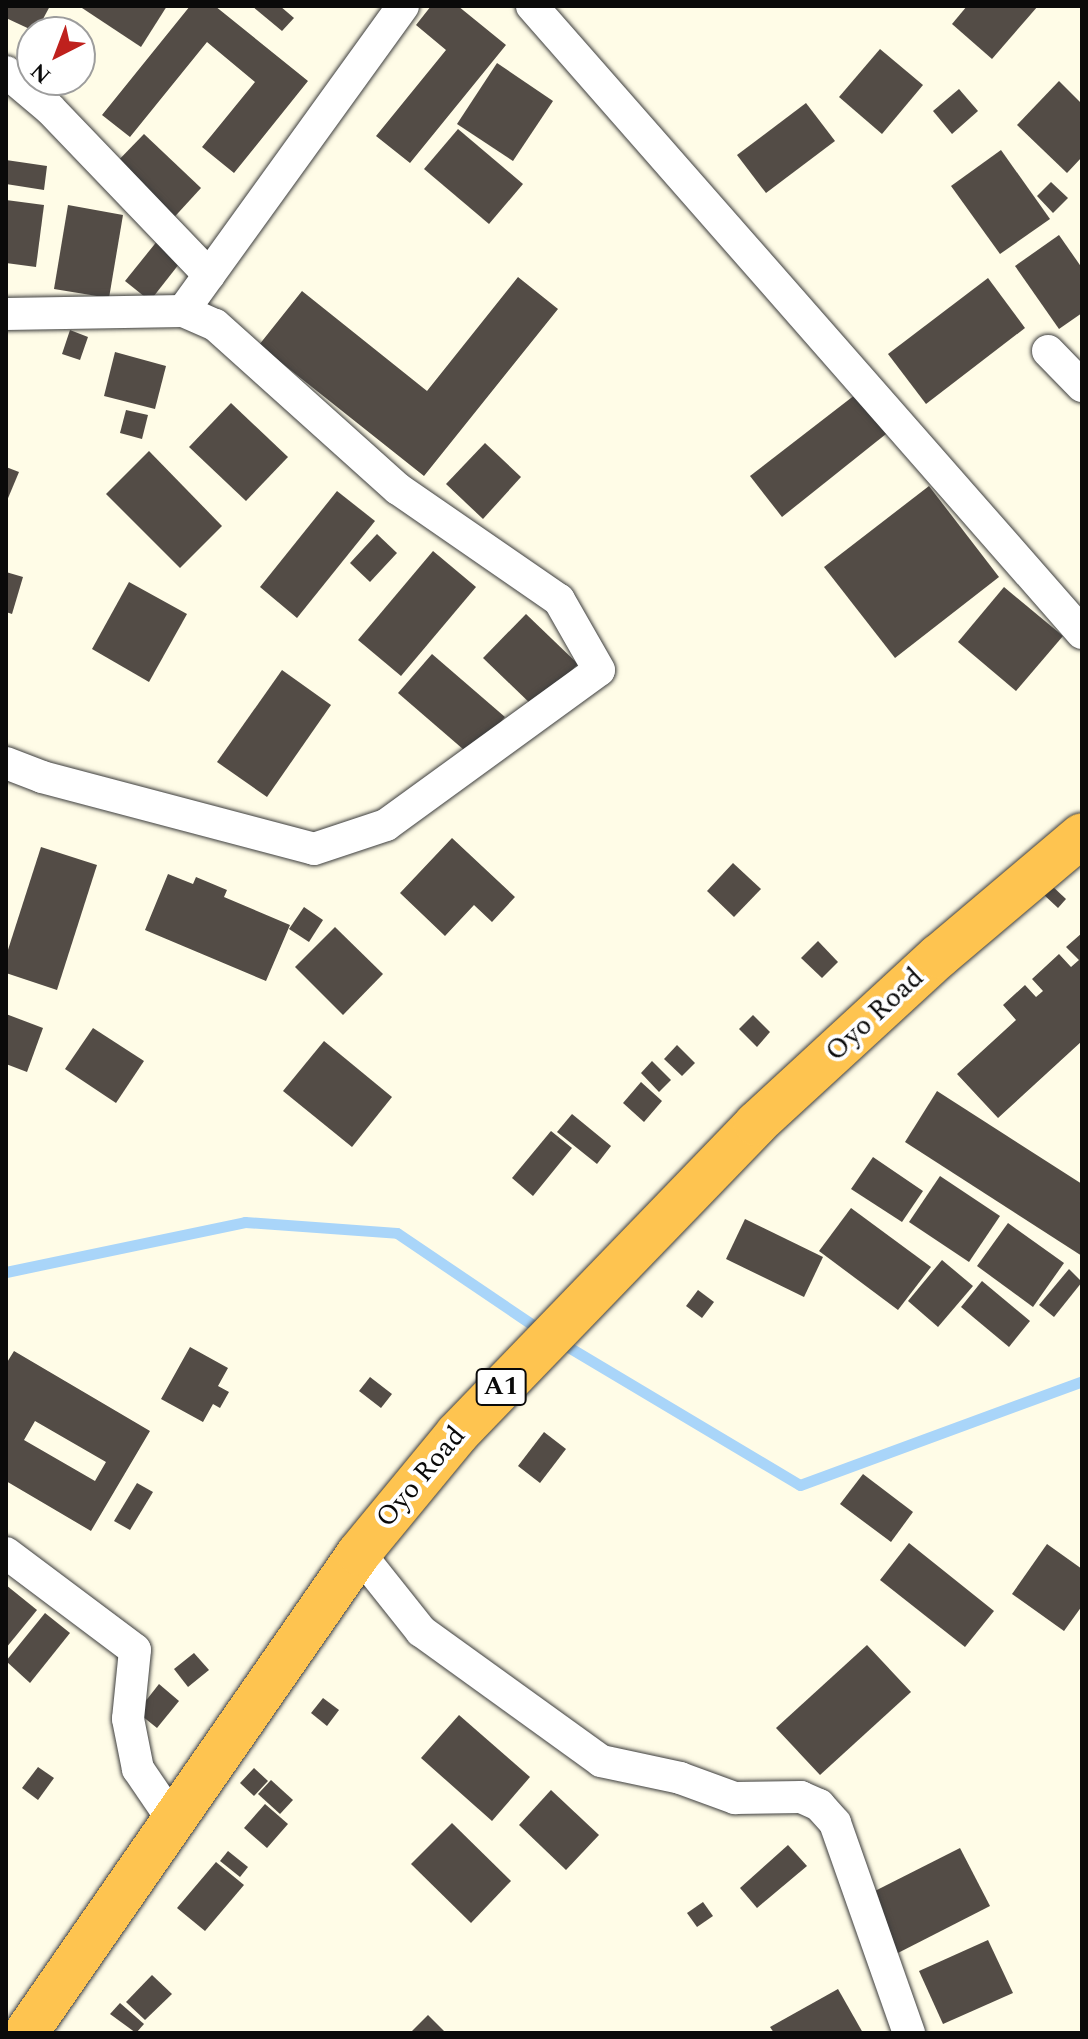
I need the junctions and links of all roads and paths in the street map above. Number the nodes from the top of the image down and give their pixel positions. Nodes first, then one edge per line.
1 (403, 6) edge
2 (532, 6) edge
3 (6, 72) edge
4 (209, 275) junction
5 (183, 311) junction
6 (6, 314) edge
7 (1048, 351) dead end
8 (1082, 386) edge
9 (1082, 633) edge
10 (6, 763) edge
11 (1077, 845) edge
12 (6, 1553) edge
13 (359, 1553) junction
14 (172, 1819) junction
15 (26, 2033) edge
16 (909, 2033) edge

1 - 4 street
2 - 9 street
3 - 4 street
4 - 5 street
5 - 6 street
5 - 10 street
7 - 8 street
11 - 13 highway, Oyo Road / A1
12 - 14 street
13 - 14 highway, Oyo Road / A1
13 - 16 street
14 - 15 highway, Oyo Road / A1

